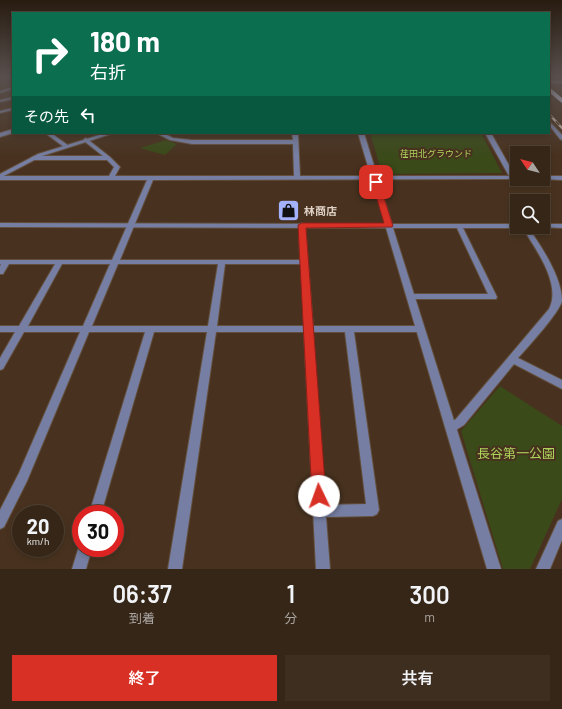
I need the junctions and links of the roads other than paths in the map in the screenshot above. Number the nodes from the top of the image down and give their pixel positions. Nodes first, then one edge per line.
1 (12, 109) edge
2 (0, 112) edge
3 (550, 123) edge
4 (12, 131) edge
5 (49, 134) edge
6 (107, 134) edge
7 (161, 134) edge
8 (295, 134) edge
9 (361, 134) edge
10 (489, 134) edge
11 (0, 135) edge
12 (562, 138) edge
13 (86, 140) junction
14 (295, 142) junction
15 (66, 146) junction
16 (34, 158) junction
17 (108, 158) junction
18 (510, 170) edge
19 (0, 177) edge
20 (111, 178) junction
21 (151, 178) junction
22 (296, 178) junction
23 (374, 178) junction
24 (510, 178) edge
25 (550, 178) edge
26 (562, 178) edge
27 (0, 225) edge
28 (130, 225) junction
29 (302, 225) junction
30 (389, 226) junction
31 (459, 226) junction
32 (510, 226) edge
33 (550, 226) edge
34 (562, 226) edge
35 (530, 234) edge
36 (4, 262) edge
37 (60, 262) junction
38 (114, 262) junction
39 (222, 262) junction
40 (304, 262) junction
41 (0, 272) edge
42 (411, 296) junction
43 (87, 328) junction
44 (151, 328) junction
45 (0, 329) edge
46 (21, 329) junction
47 (212, 329) junction
48 (309, 329) junction
49 (349, 329) junction
50 (420, 329) junction
51 (512, 359) junction
52 (0, 366) edge
53 (562, 385) edge
54 (451, 428) junction
55 (99, 505) edge
56 (320, 511) junction
57 (0, 523) edge
58 (562, 525) edge
59 (82, 557) edge
60 (79, 569) edge
61 (175, 569) edge
62 (323, 569) edge
63 (494, 569) edge
64 (543, 569) edge

1 - 2 street
3 - 12 street
4 - 11 street
5 - 15 street
6 - 13 street
7 - 14 street
8 - 14 street
9 - 23 street
10 - 18 street
13 - 15 street
13 - 17 street
14 - 22 street
15 - 16 street
16 - 17 street
16 - 19 street
17 - 20 street
19 - 20 street
20 - 21 street
21 - 22 street
21 - 28 street
22 - 23 street
23 - 24 street
23 - 30 street
25 - 26 street
27 - 28 street
28 - 29 street
28 - 38 street
29 - 30 street
29 - 40 street
30 - 31 street
30 - 42 street
31 - 32 street
31 - 42 street
33 - 34 street
35 - 51 street
36 - 37 street
36 - 41 street
37 - 38 street
37 - 46 street
38 - 39 street
38 - 43 street
39 - 40 street
39 - 47 street
40 - 48 street
42 - 50 street
43 - 44 street
43 - 46 street
43 - 57 street
44 - 47 street
44 - 55 street
45 - 46 street
46 - 52 street
47 - 48 street
47 - 61 street
48 - 49 street
48 - 56 street
49 - 50 street
49 - 56 street
50 - 54 street
51 - 53 street
51 - 54 street
54 - 63 street
56 - 62 street
58 - 64 street
59 - 60 street

